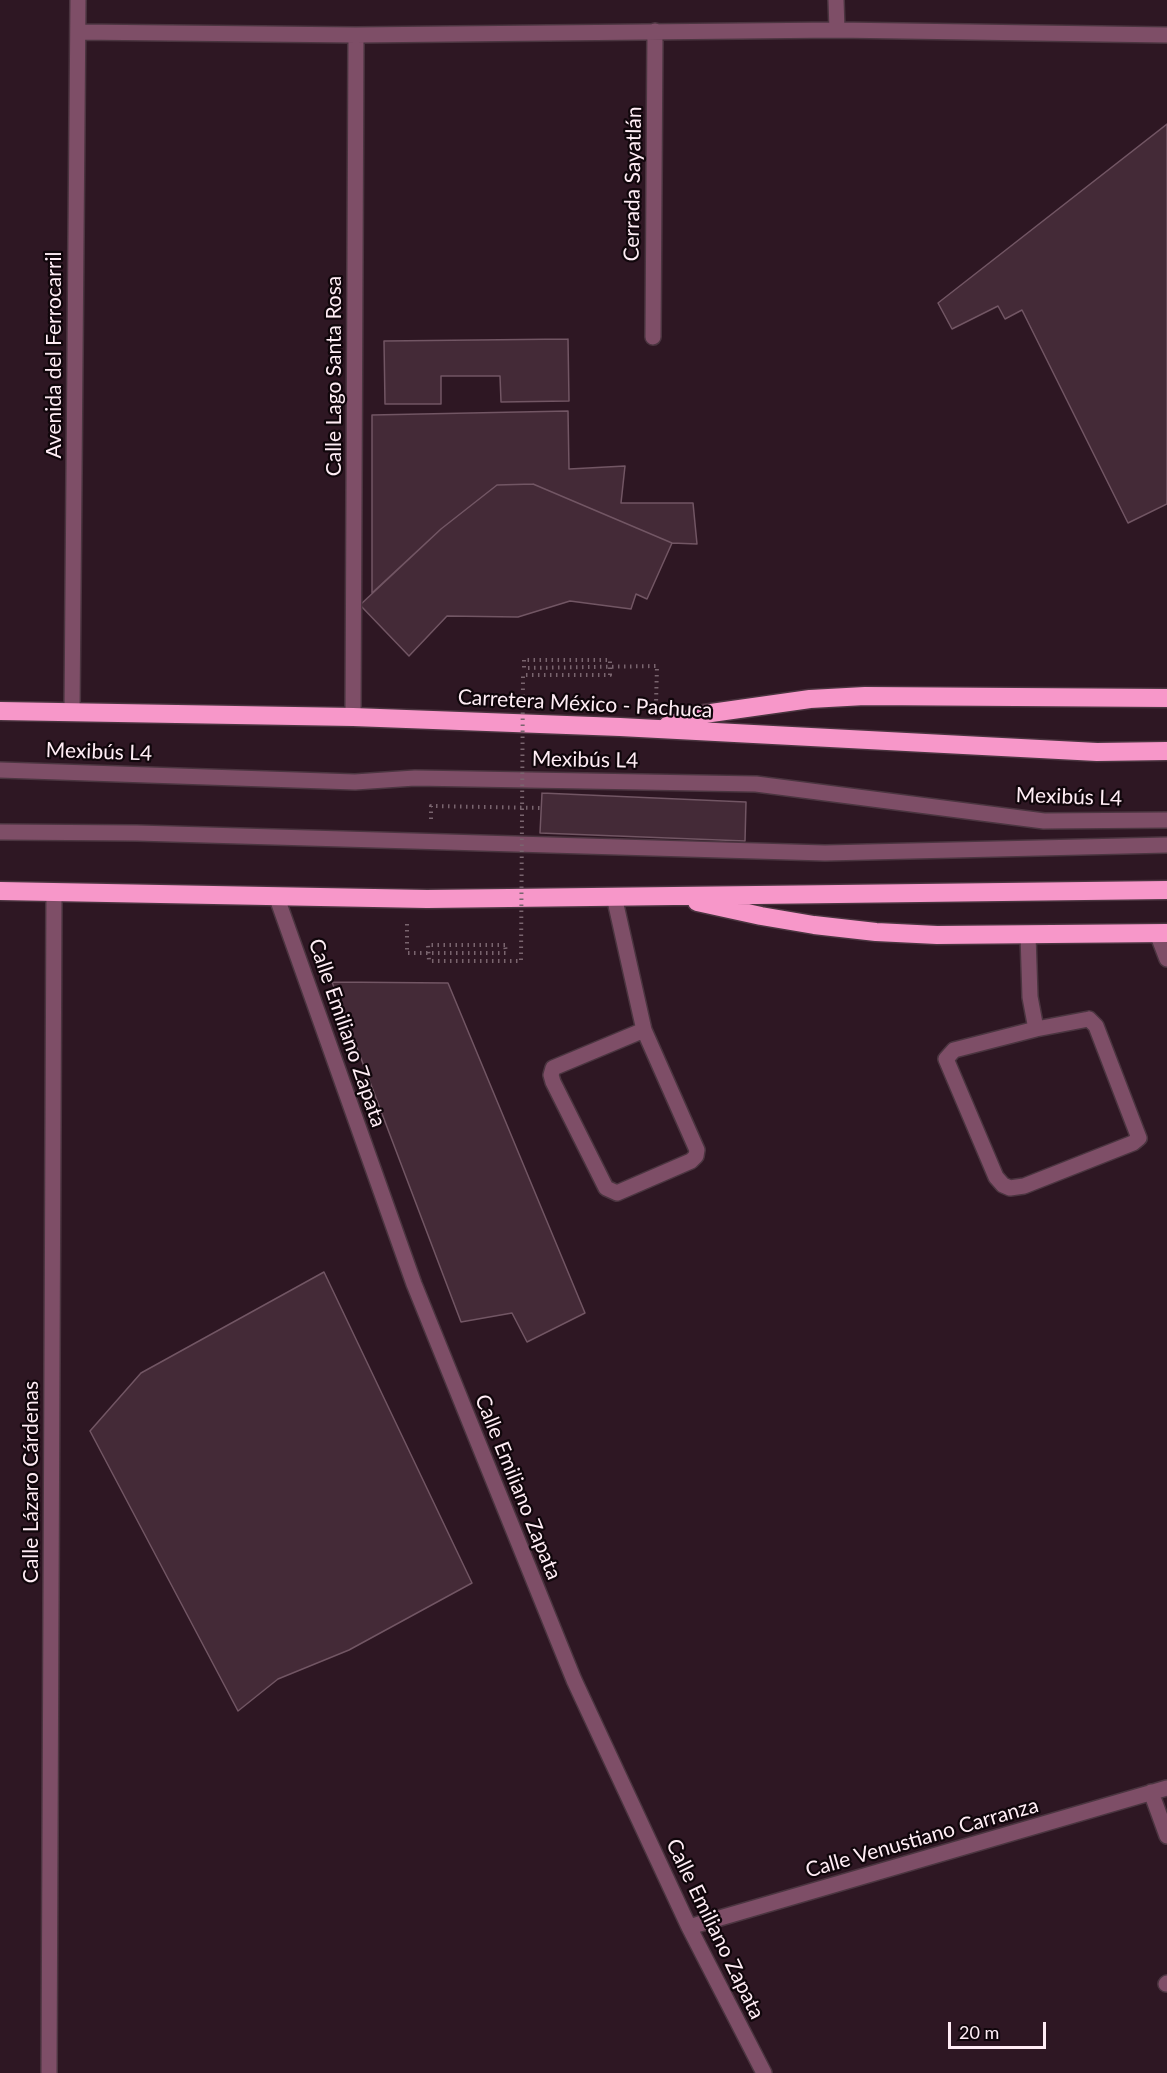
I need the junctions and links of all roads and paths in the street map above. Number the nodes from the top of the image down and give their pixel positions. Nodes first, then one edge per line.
1 (78, 0) edge
2 (836, 0) edge
3 (837, 30) junction
4 (655, 31) junction
5 (78, 32) junction
6 (356, 35) junction
7 (1167, 35) edge
8 (653, 337) dead end
9 (1167, 698) edge
10 (0, 711) edge
11 (72, 711) junction
12 (353, 717) junction
13 (655, 729) junction
14 (1167, 751) edge
15 (0, 770) edge
16 (541, 808) dead end
17 (431, 820) dead end
18 (1167, 820) edge
19 (0, 832) edge
20 (1167, 845) edge
21 (1167, 890) edge
22 (0, 891) edge
23 (54, 892) junction
24 (654, 895) junction
25 (614, 896) junction
26 (277, 897) junction
27 (407, 899) junction
28 (1162, 933) edge
29 (1028, 934) junction
30 (1167, 959) edge
31 (1036, 1029) junction
32 (644, 1030) junction
33 (1167, 1788) edge
34 (1151, 1792) junction
35 (1167, 1836) edge
36 (689, 1927) junction
37 (49, 2073) edge
38 (765, 2073) edge

1 - 5 street, Avenida del Ferrocarril
2 - 3 street
3 - 4 street
3 - 7 street
4 - 6 street
4 - 8 street, Cerrada Sayatlán
5 - 6 street
5 - 11 street, Avenida del Ferrocarril
6 - 12 street, Calle Lago Santa Rosa
9 - 13 highway
10 - 11 highway, Carretera México - Pachuca
11 - 12 highway, Carretera México - Pachuca
12 - 13 highway, Carretera México - Pachuca
13 - 14 highway, Carretera México - Pachuca
13 - 27 path, bridge
15 - 18 street, Mexibús L4
16 - 17 path
19 - 20 street
21 - 24 highway
22 - 23 highway
23 - 26 highway
23 - 37 street, Calle Lázaro Cárdenas
24 - 25 highway
24 - 29 highway
25 - 27 highway
25 - 32 street
26 - 27 highway
26 - 36 street, Calle Emiliano Zapata
28 - 29 highway
28 - 30 street
29 - 31 street
31 - 31 street
32 - 32 street
33 - 34 street, Calle Venustiano Carranza
34 - 35 street
34 - 36 street, Calle Venustiano Carranza
36 - 38 street, Calle Emiliano Zapata

